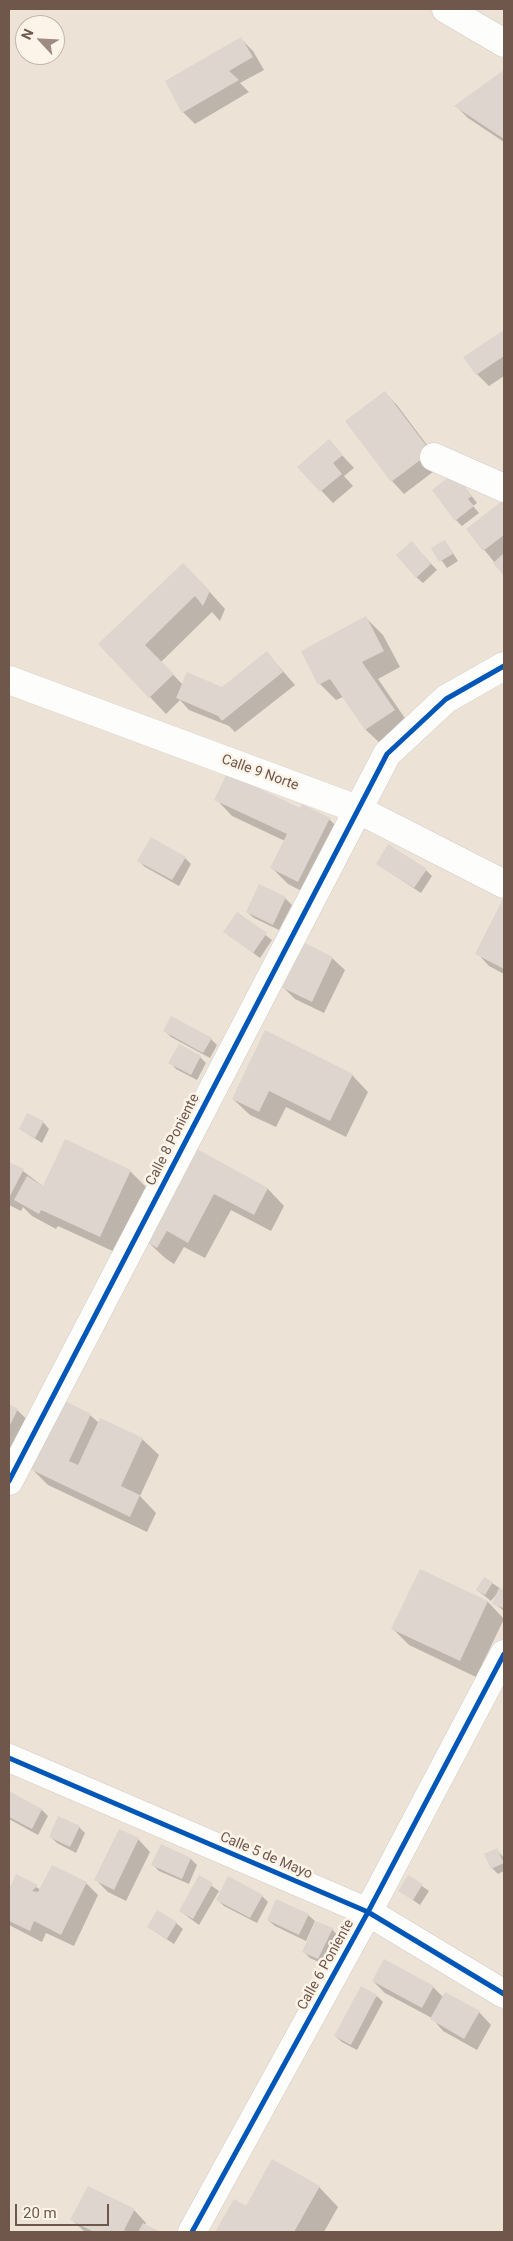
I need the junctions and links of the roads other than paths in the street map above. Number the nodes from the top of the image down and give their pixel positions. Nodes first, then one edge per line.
1 (446, 9) edge
2 (504, 43) edge
3 (434, 457) dead end
4 (504, 488) edge
5 (504, 666) edge
6 (9, 680) edge
7 (357, 809) junction
8 (504, 884) edge
9 (9, 1481) edge
10 (504, 1654) edge
11 (9, 1758) edge
12 (368, 1912) junction
13 (504, 1994) edge
14 (192, 2232) edge

1 - 2 street
3 - 4 street
5 - 7 street, Calle 8 Poniente
6 - 7 street, Calle 9 Norte
7 - 8 street, Calle 9 Norte
7 - 9 street, Calle 8 Poniente
10 - 12 street, Calle 6 Poniente
11 - 12 street, Calle 5 de Mayo
12 - 13 street, Calle 5 de Mayo
12 - 14 street, Calle 6 Poniente

